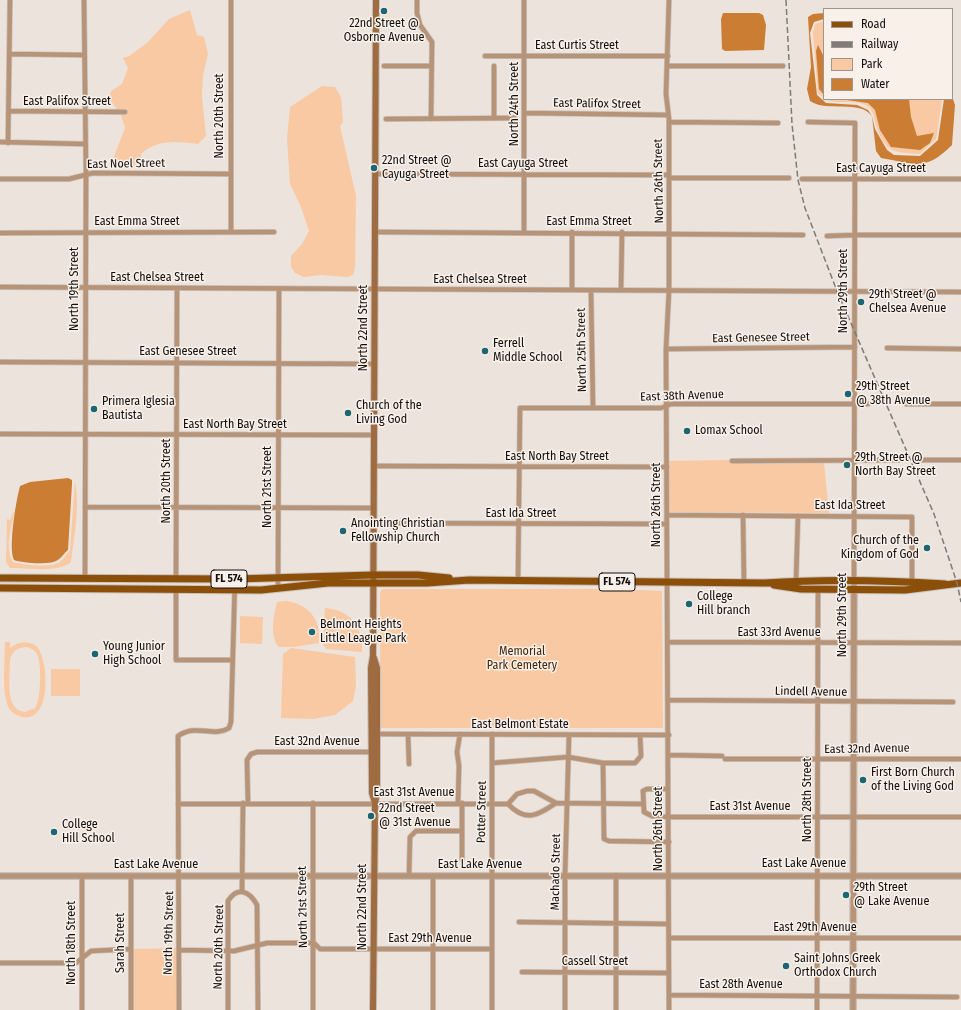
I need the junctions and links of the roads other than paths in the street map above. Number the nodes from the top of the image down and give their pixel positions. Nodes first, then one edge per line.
1 (10, 0) edge
2 (84, 0) edge
3 (231, 0) edge
4 (376, 0) edge
5 (417, 0) edge
6 (524, 0) edge
7 (669, 0) edge
8 (10, 54) junction
9 (84, 55) junction
10 (485, 56) dead end
11 (524, 56) junction
12 (668, 56) junction
13 (384, 66) dead end
14 (431, 66) junction
15 (494, 66) dead end
16 (668, 66) junction
17 (783, 66) dead end
18 (9, 111) junction
19 (85, 112) junction
20 (124, 112) dead end
21 (525, 113) junction
22 (668, 115) junction
23 (494, 118) junction
24 (515, 118) dead end
25 (386, 119) dead end
26 (431, 119) junction
27 (669, 122) junction
28 (808, 122) dead end
29 (778, 123) dead end
30 (0, 142) edge
31 (8, 142) junction
32 (85, 144) junction
33 (86, 173) junction
34 (230, 174) junction
35 (376, 174) junction
36 (525, 174) junction
37 (669, 177) junction
38 (789, 178) dead end
39 (0, 179) edge
40 (802, 179) dead end
41 (856, 179) junction
42 (961, 179) edge
43 (85, 232) junction
44 (231, 232) junction
45 (274, 232) dead end
46 (375, 232) junction
47 (524, 232) junction
48 (572, 232) junction
49 (622, 232) junction
50 (0, 233) edge
51 (669, 233) junction
52 (803, 235) dead end
53 (855, 235) junction
54 (961, 235) edge
55 (827, 236) dead end
56 (0, 287) edge
57 (85, 288) junction
58 (177, 288) junction
59 (279, 289) junction
60 (375, 290) junction
61 (572, 290) junction
62 (591, 290) junction
63 (621, 290) junction
64 (669, 290) junction
65 (856, 291) junction
66 (961, 292) edge
67 (855, 347) junction
68 (887, 348) dead end
69 (666, 349) junction
70 (961, 349) edge
71 (0, 362) edge
72 (85, 362) junction
73 (177, 362) junction
74 (278, 362) junction
75 (375, 364) junction
76 (855, 404) junction
77 (868, 404) dead end
78 (906, 404) dead end
79 (961, 404) edge
80 (667, 406) junction
81 (593, 408) junction
82 (0, 434) edge
83 (85, 434) junction
84 (177, 434) junction
85 (278, 435) junction
86 (375, 435) junction
87 (854, 460) junction
88 (899, 460) dead end
89 (920, 460) dead end
90 (961, 460) edge
91 (732, 461) dead end
92 (375, 466) junction
93 (520, 467) junction
94 (667, 467) junction
95 (85, 507) junction
96 (177, 507) junction
97 (278, 507) junction
98 (374, 508) junction
99 (667, 515) junction
100 (743, 515) junction
101 (798, 516) junction
102 (855, 516) junction
103 (374, 523) junction
104 (519, 524) junction
105 (667, 524) junction
106 (373, 575) junction
107 (0, 578) edge
108 (85, 578) junction
109 (176, 578) junction
110 (207, 579) junction
111 (235, 579) junction
112 (278, 579) junction
113 (469, 580) junction
114 (518, 580) junction
115 (796, 581) junction
116 (668, 582) junction
117 (854, 582) junction
118 (912, 582) junction
119 (961, 582) edge
120 (373, 583) junction
121 (744, 583) junction
122 (764, 583) junction
123 (945, 584) junction
124 (0, 588) edge
125 (176, 589) junction
126 (234, 589) junction
127 (278, 589) junction
128 (818, 590) junction
129 (854, 590) junction
130 (668, 642) junction
131 (819, 643) junction
132 (854, 643) junction
133 (961, 643) edge
134 (231, 660) junction
135 (669, 700) junction
136 (818, 702) junction
137 (854, 702) junction
138 (953, 702) dead end
139 (374, 734) junction
140 (408, 734) junction
141 (460, 734) junction
142 (492, 734) junction
143 (669, 734) junction
144 (568, 735) junction
145 (640, 735) junction
146 (374, 752) junction
147 (668, 755) junction
148 (568, 757) junction
149 (854, 758) junction
150 (819, 759) junction
151 (960, 759) edge
152 (492, 763) junction
153 (603, 763) junction
154 (409, 764) dead end
155 (668, 789) junction
156 (243, 803) junction
157 (248, 803) junction
158 (313, 803) junction
159 (460, 803) junction
160 (492, 803) junction
161 (556, 803) junction
162 (567, 803) junction
163 (603, 803) junction
164 (178, 804) junction
165 (375, 804) junction
166 (508, 804) junction
167 (642, 804) junction
168 (668, 817) junction
169 (818, 817) junction
170 (853, 817) junction
171 (961, 817) edge
172 (462, 832) junction
173 (669, 842) junction
174 (462, 860) dead end
175 (313, 875) junction
176 (616, 875) junction
177 (669, 875) junction
178 (818, 875) junction
179 (853, 875) junction
180 (0, 876) edge
181 (179, 876) junction
182 (242, 876) junction
183 (374, 876) junction
184 (409, 876) junction
185 (432, 876) junction
186 (491, 876) junction
187 (565, 876) junction
188 (961, 876) edge
189 (82, 877) junction
190 (131, 877) junction
191 (242, 891) junction
192 (519, 922) dead end
193 (565, 922) junction
194 (616, 924) junction
195 (668, 924) junction
196 (853, 937) junction
197 (669, 938) junction
198 (817, 938) junction
199 (961, 938) edge
200 (314, 944) junction
201 (258, 945) junction
202 (433, 949) junction
203 (491, 949) junction
204 (131, 950) junction
205 (180, 950) junction
206 (228, 950) junction
207 (374, 950) junction
208 (82, 957) junction
209 (0, 963) edge
210 (522, 972) dead end
211 (566, 972) junction
212 (617, 972) junction
213 (669, 973) junction
214 (669, 995) junction
215 (817, 996) junction
216 (853, 996) junction
217 (957, 997) dead end
218 (82, 1010) edge
219 (131, 1010) edge
220 (179, 1010) edge
221 (228, 1010) edge
222 (258, 1010) edge
223 (313, 1010) edge
224 (373, 1010) edge
225 (434, 1010) edge
226 (492, 1010) edge
227 (565, 1010) edge
228 (616, 1010) edge
229 (668, 1010) edge
230 (817, 1010) edge
231 (852, 1010) edge

1 - 8 street
2 - 9 street, North 19th Street
3 - 34 street, North 20th Street
4 - 35 main road, North 22nd Street
5 - 14 street
6 - 11 street, North 24th Street
7 - 12 street, North 26th Street
8 - 9 street
8 - 18 street
9 - 19 street, North 19th Street
10 - 11 street, East Curtis Street
11 - 12 street, East Curtis Street
11 - 21 street, North 24th Street
12 - 16 street, North 26th Street
13 - 14 street
14 - 26 street
15 - 23 street
16 - 17 street
16 - 22 street, North 26th Street
18 - 19 street, East Palifox Street
18 - 31 street
19 - 20 street, East Palifox Street
19 - 32 street, North 19th Street
21 - 22 street, East Palifox Street
21 - 36 street, North 24th Street
22 - 27 street, North 26th Street
23 - 24 street
23 - 26 street
25 - 26 street
27 - 29 street
27 - 37 street, North 26th Street
28 - 41 street, North 29th Street
30 - 31 street
31 - 32 street
32 - 33 street, North 19th Street
33 - 34 street, East Noel Street
33 - 39 street, East Noel Street
33 - 43 street, North 19th Street
34 - 44 street, North 20th Street
35 - 36 street, East Cayuga Street
35 - 46 main road, North 22nd Street
36 - 37 street, East Cayuga Street
36 - 47 street, North 24th Street
37 - 38 street, East Cayuga Street
37 - 51 street, North 26th Street
40 - 41 street, East Cayuga Street
41 - 42 street, East Cayuga Street
41 - 53 street, North 29th Street
43 - 44 street, East Emma Street
43 - 50 street, East Emma Street
43 - 57 street, North 19th Street
44 - 45 street, East Emma Street
46 - 47 street, East Emma Street
46 - 60 main road, North 22nd Street
47 - 48 street, East Emma Street
48 - 49 street, East Emma Street
48 - 61 street, North 25th Street
49 - 51 street, East Emma Street
49 - 63 street
51 - 52 street, East Emma Street
51 - 64 street, North 26th Street
53 - 54 street
53 - 55 street
53 - 65 street, North 29th Street
56 - 57 street, East Chelsea Street
57 - 58 street, East Chelsea Street
57 - 72 street, North 19th Street
58 - 59 street, East Chelsea Street
58 - 73 street, North 20th Street
59 - 60 street, East Chelsea Street
59 - 74 street, North 21st Street
60 - 61 street, East Chelsea Street
60 - 75 main road, North 22nd Street
61 - 62 street, East Chelsea Street
62 - 63 street, East Chelsea Street
62 - 81 street, North 25th Street
63 - 64 street, East Chelsea Street
64 - 65 street, East Chelsea Street
64 - 69 street, North 26th Street
65 - 66 street, East Chelsea Street
65 - 67 street, North 29th Street
67 - 69 street, East Genesee Street
67 - 76 street, North 29th Street
68 - 70 street
69 - 80 street, North 26th Street
71 - 72 street, East Genesee Street
72 - 73 street, East Genesee Street
72 - 83 street, North 19th Street
73 - 74 street, East Genesee Street
73 - 84 street, North 20th Street
74 - 75 street, East Genesee Street
74 - 85 street, North 21st Street
75 - 86 main road, North 22nd Street
76 - 77 street, East 38th Avenue
76 - 80 street, East 38th Avenue
76 - 87 street, North 29th Street
78 - 79 street
80 - 81 street, East 38th Avenue
80 - 94 street, North 26th Street
81 - 93 street, East 38th Avenue
82 - 83 street, East North Bay Street
83 - 84 street, East North Bay Street
83 - 95 street, North 19th Street
84 - 85 street, East North Bay Street
84 - 96 street, North 20th Street
85 - 86 street, East North Bay Street
85 - 97 street, North 21st Street
86 - 92 main road, North 22nd Street
87 - 88 street
87 - 91 street
87 - 102 street, North 29th Street
89 - 90 street
92 - 93 street, East North Bay Street
92 - 98 main road, North 22nd Street
93 - 94 street, East North Bay Street
93 - 104 street
94 - 99 street, North 26th Street
95 - 96 street
95 - 108 street, North 19th Street
96 - 97 street
96 - 109 street, North 20th Street
97 - 98 street
97 - 112 street, North 21st Street
98 - 103 main road, North 22nd Street
99 - 100 street, East Ida Street
99 - 105 street, North 26th Street
100 - 101 street, East Ida Street
100 - 121 street
101 - 102 street, East Ida Street
101 - 115 street
102 - 117 street, North 29th Street
102 - 118 street, East Ida Street
103 - 104 street, East Ida Street
103 - 106 main road, North 22nd Street
104 - 105 street, East Ida Street
104 - 114 street
105 - 116 street, North 26th Street
106 - 112 main road, FL 574
106 - 113 main road, FL 574
106 - 120 main road, North 22nd Street
107 - 108 main road, FL 574
108 - 109 main road, FL 574
109 - 110 main road, FL 574
110 - 111 main road, FL 574
110 - 125 main road
111 - 112 main road, FL 574
111 - 126 street
112 - 127 street, North 21st Street
113 - 114 main road, FL 574
113 - 120 main road, FL 574
114 - 116 main road, FL 574
115 - 117 main road, FL 574
115 - 122 main road, FL 574
116 - 121 main road, FL 574
116 - 130 street, North 26th Street
117 - 118 main road, FL 574
117 - 129 street, North 29th Street
118 - 123 main road, FL 574
119 - 123 main road, FL 574
120 - 127 main road, FL 574
120 - 139 main road, North 22nd Street
121 - 122 main road, FL 574
122 - 128 main road, FL 574
123 - 129 main road, FL 574
124 - 125 main road, FL 574
125 - 126 main road, FL 574
125 - 134 street
126 - 127 main road, FL 574
126 - 134 street
128 - 129 main road, FL 574
128 - 131 street, North 28th Street
129 - 132 street, North 29th Street
130 - 131 street, East 33rd Avenue
130 - 135 street, North 26th Street
131 - 132 street, East 33rd Avenue
131 - 136 street, North 28th Street
132 - 133 street, East 33rd Avenue
132 - 137 street, North 29th Street
134 - 164 street, North 19th Street
135 - 136 street, Lindell Avenue
135 - 143 street, North 26th Street
136 - 137 street, Lindell Avenue
136 - 150 street, North 28th Street
137 - 138 street, Lindell Avenue
137 - 149 street, North 29th Street
139 - 140 street, East Belmont Estate
139 - 146 main road, North 22nd Street
140 - 141 street, East Belmont Estate
140 - 154 street
141 - 142 street, East Belmont Estate
141 - 159 street
142 - 144 street, East Belmont Estate
142 - 152 street, Potter Street
143 - 145 street, East Belmont Estate
143 - 147 street, North 26th Street
144 - 145 street, East Belmont Estate
144 - 148 street, Machado Street
145 - 153 street
146 - 157 street, East 32nd Avenue
146 - 165 main road, North 22nd Street
147 - 150 street, East 32nd Avenue
147 - 155 street, North 26th Street
148 - 152 street
148 - 153 street
148 - 162 street, Machado Street
149 - 150 street, East 32nd Avenue
149 - 151 street, East 32nd Avenue
149 - 170 street, North 29th Street
150 - 169 street, North 28th Street
152 - 160 street, Potter Street
153 - 163 street
155 - 167 street
155 - 168 street, North 26th Street
156 - 157 street, East 31st Avenue
156 - 164 street, East 31st Avenue
156 - 182 street
157 - 158 street, East 31st Avenue
158 - 165 street, East 31st Avenue
158 - 175 street, North 21st Street
159 - 160 street, East 31st Avenue
159 - 165 street, East 31st Avenue
159 - 172 street
160 - 166 street, East 31st Avenue
160 - 186 street, Potter Street
161 - 162 street
161 - 166 street
161 - 166 street
162 - 163 street
162 - 187 street, Machado Street
163 - 167 street
163 - 173 street
164 - 181 street, North 19th Street
165 - 183 main road, North 22nd Street
167 - 168 street, East 31st Avenue
168 - 169 street, East 31st Avenue
168 - 173 street, North 26th Street
169 - 170 street, East 31st Avenue
169 - 178 street, North 28th Street
170 - 171 street, East 31st Avenue
170 - 179 street, North 29th Street
172 - 174 street
172 - 184 street
173 - 177 street, North 26th Street
175 - 182 street, East Lake Avenue
175 - 183 street, East Lake Avenue
175 - 200 street, North 21st Street
176 - 177 street, East Lake Avenue
176 - 187 street, East Lake Avenue
176 - 194 street
177 - 178 street, East Lake Avenue
177 - 195 street, North 26th Street
178 - 179 street, East Lake Avenue
178 - 198 street, North 28th Street
179 - 188 street, East Lake Avenue
179 - 196 street, North 29th Street
180 - 189 street, East Lake Avenue
181 - 182 street, East Lake Avenue
181 - 190 street, East Lake Avenue
181 - 205 street, North 19th Street
182 - 191 street
183 - 184 street, East Lake Avenue
183 - 207 main road, North 22nd Street
184 - 185 street, East Lake Avenue
185 - 186 street, East Lake Avenue
185 - 202 street
186 - 187 street, East Lake Avenue
186 - 203 street, Potter Street
187 - 193 street, Machado Street
189 - 190 street, East Lake Avenue
189 - 208 street, North 18th Street
190 - 204 street, Sarah Street
191 - 201 street
191 - 206 street, North 20th Street
192 - 193 street
193 - 194 street
193 - 211 street, Machado Street
194 - 195 street
194 - 212 street
195 - 197 street, North 26th Street
196 - 198 street, East 29th Avenue
196 - 199 street, East 29th Avenue
196 - 216 street, North 29th Street
197 - 198 street, East 29th Avenue
197 - 213 street, North 26th Street
198 - 215 street, North 28th Street
200 - 201 street, East 29th Avenue
200 - 207 street, East 29th Avenue
200 - 223 street, North 21st Street
201 - 206 street, East 29th Avenue
201 - 222 street
202 - 203 street, East 29th Avenue
202 - 207 street, East 29th Avenue
202 - 225 street
203 - 226 street, Potter Street
204 - 208 street
204 - 219 street, Sarah Street
205 - 206 street, East 29th Avenue
205 - 220 street, North 19th Street
206 - 221 street, North 20th Street
207 - 224 main road, North 22nd Street
208 - 209 street
208 - 218 street, North 18th Street
210 - 211 street, Cassell Street
211 - 212 street, Cassell Street
211 - 227 street, Machado Street
212 - 213 street, Cassell Street
212 - 228 street
213 - 214 street, North 26th Street
214 - 215 street, East 28th Avenue
214 - 229 street, North 26th Street
215 - 216 street, East 28th Avenue
215 - 230 street, North 28th Street
216 - 217 street, East 28th Avenue
216 - 231 street, North 29th Street

